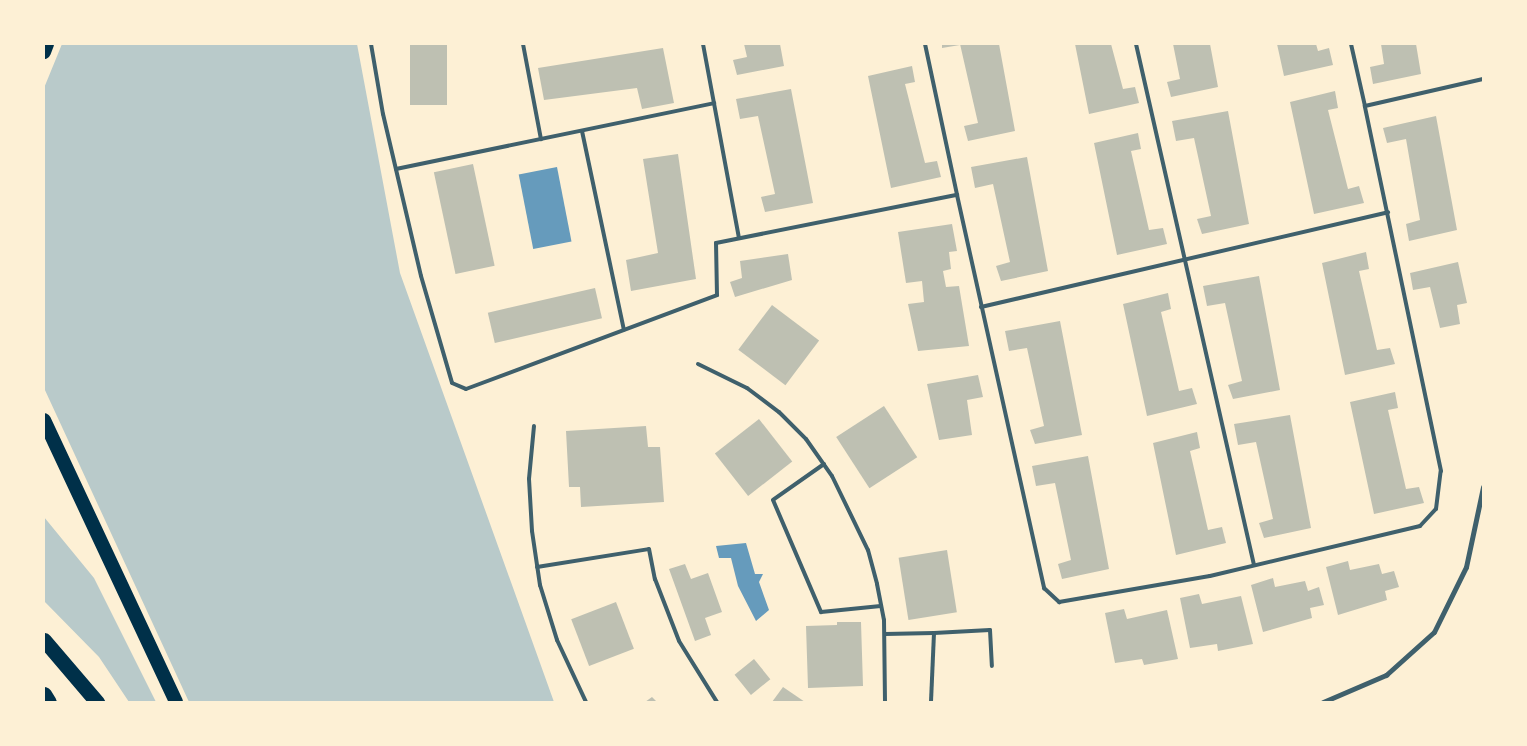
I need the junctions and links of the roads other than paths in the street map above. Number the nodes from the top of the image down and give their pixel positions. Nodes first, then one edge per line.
1 (47, 44) edge
2 (371, 44) edge
3 (523, 44) edge
4 (703, 44) edge
5 (924, 44) edge
6 (1136, 44) edge
7 (1351, 44) edge
8 (44, 52) edge
9 (1483, 79) edge
10 (714, 104) junction
11 (1365, 106) junction
12 (582, 131) junction
13 (542, 139) junction
14 (396, 169) junction
15 (956, 195) junction
16 (1388, 212) junction
17 (739, 238) junction
18 (1185, 259) junction
19 (981, 306) junction
20 (624, 330) junction
21 (698, 364) dead end
22 (44, 420) edge
23 (534, 426) dead end
24 (824, 464) junction
25 (1483, 488) edge
26 (1254, 565) junction
27 (537, 567) junction
28 (881, 606) junction
29 (934, 633) junction
30 (885, 634) junction
31 (44, 640) edge
32 (992, 666) dead end
33 (44, 694) edge
34 (49, 702) edge
35 (97, 702) edge
36 (176, 702) edge
37 (586, 702) edge
38 (718, 702) edge
39 (885, 702) edge
40 (931, 702) edge
41 (1323, 702) edge

1 - 8 highway
2 - 14 lane
3 - 13 lane
4 - 10 lane
5 - 15 lane
6 - 18 lane
7 - 11 lane
9 - 11 lane
10 - 12 lane
10 - 17 lane
11 - 16 lane
12 - 13 lane
12 - 20 lane
13 - 14 lane
14 - 20 lane
15 - 17 lane
15 - 19 lane
16 - 18 lane
16 - 26 lane
17 - 20 lane
18 - 19 lane
18 - 26 lane
19 - 26 lane
21 - 24 lane
22 - 36 highway
23 - 27 lane
24 - 28 lane
24 - 28 lane
25 - 41 street
27 - 37 lane
27 - 38 lane
28 - 30 lane
29 - 30 lane
29 - 32 lane
29 - 40 lane
30 - 39 lane
31 - 35 highway
33 - 34 highway

